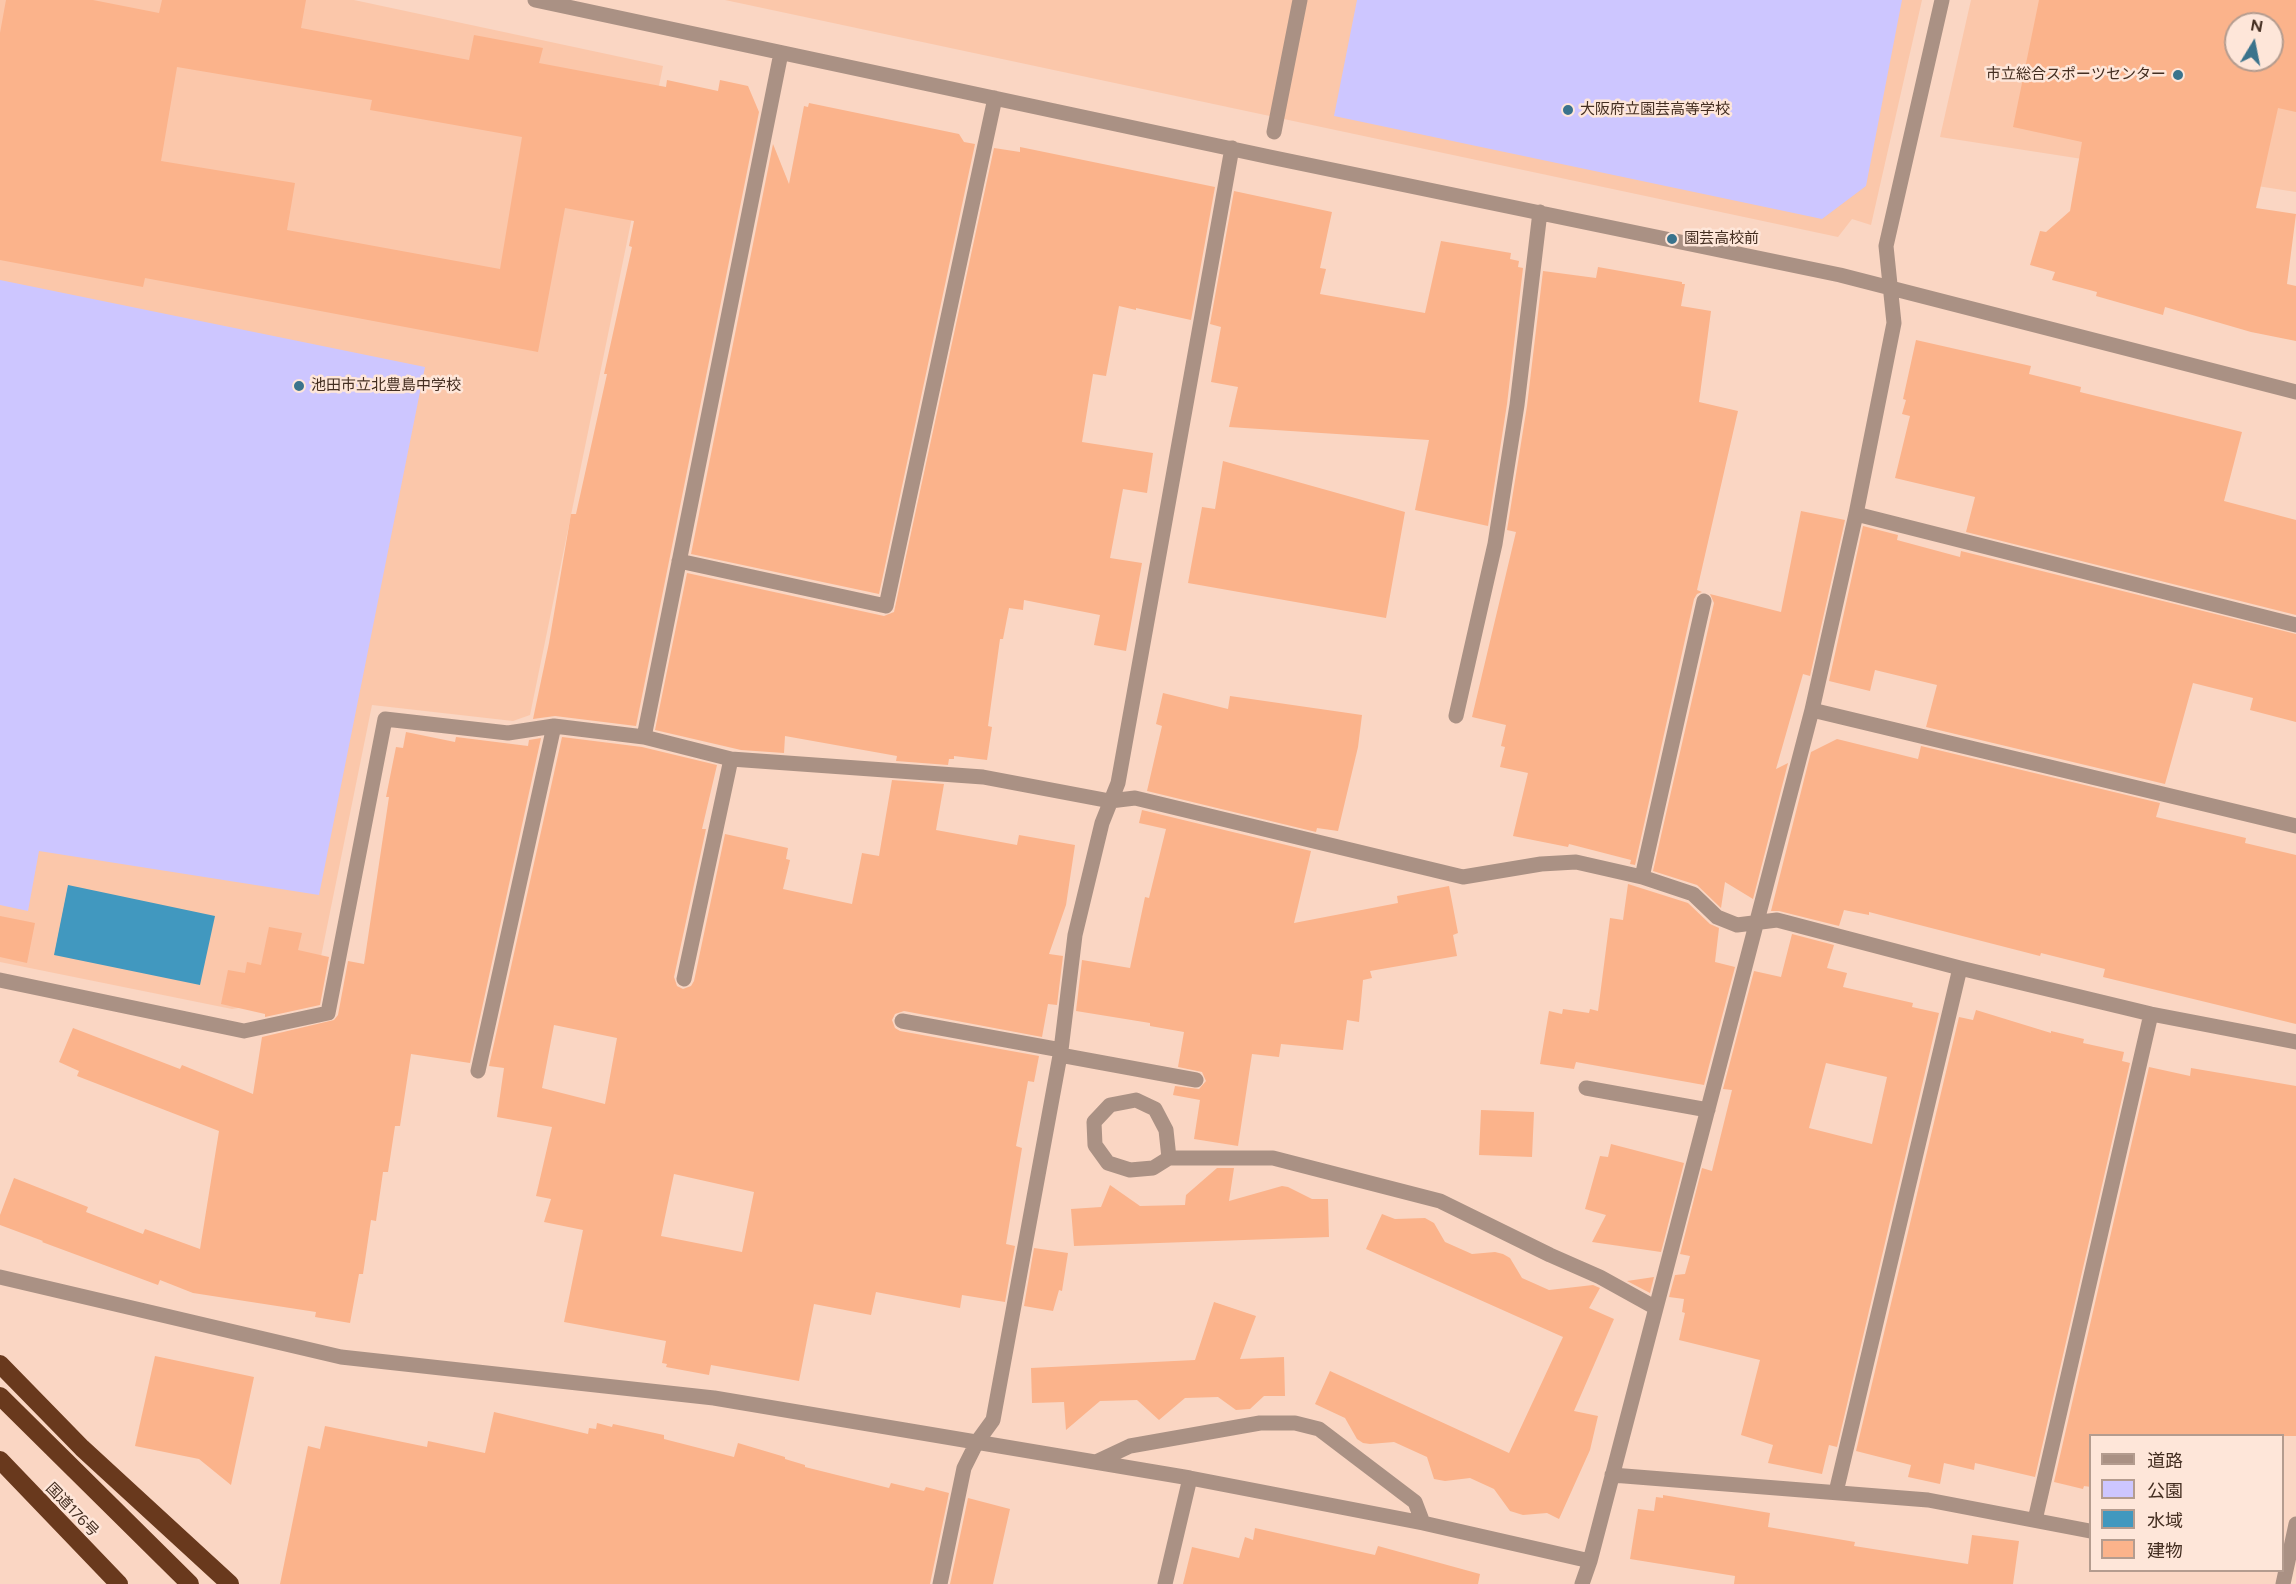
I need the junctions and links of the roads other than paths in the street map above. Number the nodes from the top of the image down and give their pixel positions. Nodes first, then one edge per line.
1 (535, 0) edge
2 (1300, 0) edge
3 (1942, 0) edge
4 (781, 53) junction
5 (995, 98) junction
6 (1274, 132) dead end
7 (1232, 148) junction
8 (1540, 212) junction
9 (1888, 287) junction
10 (2296, 392) edge
11 (1856, 514) junction
12 (679, 561) junction
13 (1704, 601) dead end
14 (2296, 625) edge
15 (1812, 710) junction
16 (1456, 716) dead end
17 (554, 726) junction
18 (644, 737) junction
19 (731, 759) junction
20 (1110, 801) junction
21 (2296, 826) edge
22 (1642, 877) junction
23 (1757, 922) junction
24 (1960, 968) junction
25 (684, 979) dead end
26 (0, 980) edge
27 (2151, 1014) junction
28 (902, 1021) dead end
29 (2296, 1042) edge
30 (1060, 1053) junction
31 (478, 1071) dead end
32 (1196, 1080) dead end
33 (1586, 1088) dead end
34 (1708, 1110) junction
35 (1169, 1158) junction
36 (0, 1277) edge
37 (1656, 1308) junction
38 (0, 1364) edge
39 (0, 1396) edge
40 (977, 1442) junction
41 (0, 1460) edge
42 (1098, 1461) junction
43 (1612, 1475) junction
44 (1190, 1478) junction
45 (1836, 1492) junction
46 (2035, 1520) junction
47 (1423, 1523) junction
48 (2296, 1524) edge
49 (2089, 1531) edge
50 (1590, 1561) junction
51 (2285, 1561) edge
52 (119, 1584) edge
53 (189, 1584) edge
54 (230, 1584) edge
55 (940, 1584) edge
56 (1165, 1584) edge
57 (1582, 1584) edge
58 (2283, 1584) edge

1 - 4 street
2 - 6 street
3 - 9 street
4 - 5 street
4 - 12 street
5 - 7 street
5 - 12 street
7 - 8 street
7 - 20 street
8 - 9 street
8 - 16 street
9 - 10 street
9 - 11 street
11 - 14 street
11 - 15 street
12 - 18 street
13 - 22 street
15 - 21 street
15 - 23 street
17 - 18 street
17 - 26 street
17 - 31 street
18 - 19 street
19 - 20 street
19 - 25 street
20 - 22 street
20 - 30 street
22 - 23 street
23 - 24 street
23 - 34 street
24 - 27 street
24 - 45 street
27 - 29 street
27 - 46 street
28 - 30 street
30 - 32 street
30 - 40 street
33 - 34 street
34 - 37 street
35 - 35 street
35 - 37 street
36 - 40 street
37 - 43 street
38 - 54 highway
39 - 53 highway
40 - 42 street
40 - 55 street
41 - 52 highway, 国道176号
42 - 44 street
42 - 47 street
43 - 45 street
43 - 50 street
44 - 47 street
44 - 56 street
45 - 46 street
46 - 49 street
47 - 50 street
48 - 51 street
50 - 57 street
51 - 58 street

